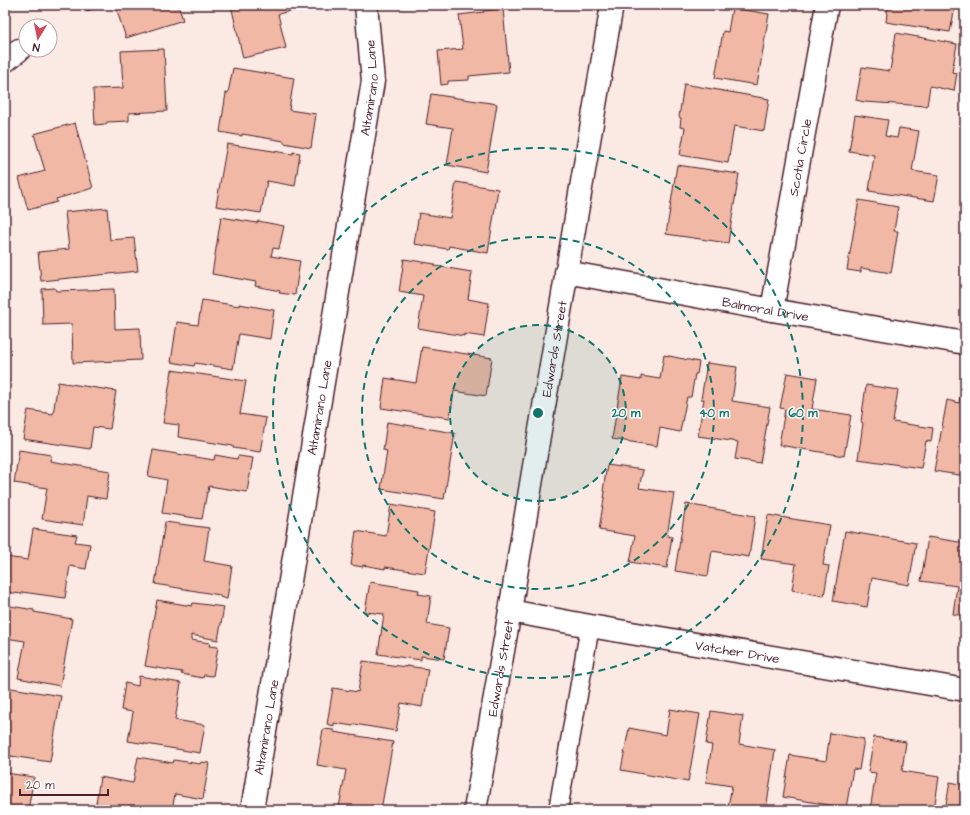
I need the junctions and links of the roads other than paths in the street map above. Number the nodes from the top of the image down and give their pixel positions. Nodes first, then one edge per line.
1 (366, 5) edge
2 (612, 5) edge
3 (827, 5) edge
4 (566, 272) junction
5 (772, 310) junction
6 (965, 343) edge
7 (510, 611) junction
8 (590, 626) junction
9 (965, 690) edge
10 (252, 810) edge
11 (475, 810) edge
12 (558, 810) edge

1 - 10 street, Altamirano Lane
2 - 4 street, Edwards Street
3 - 5 street, Scotia Circle
4 - 5 street, Balmoral Drive
4 - 7 street, Edwards Street
5 - 6 street, Balmoral Drive
7 - 8 street, Vatcher Drive
7 - 11 street, Edwards Street
8 - 9 street, Vatcher Drive
8 - 12 lane

